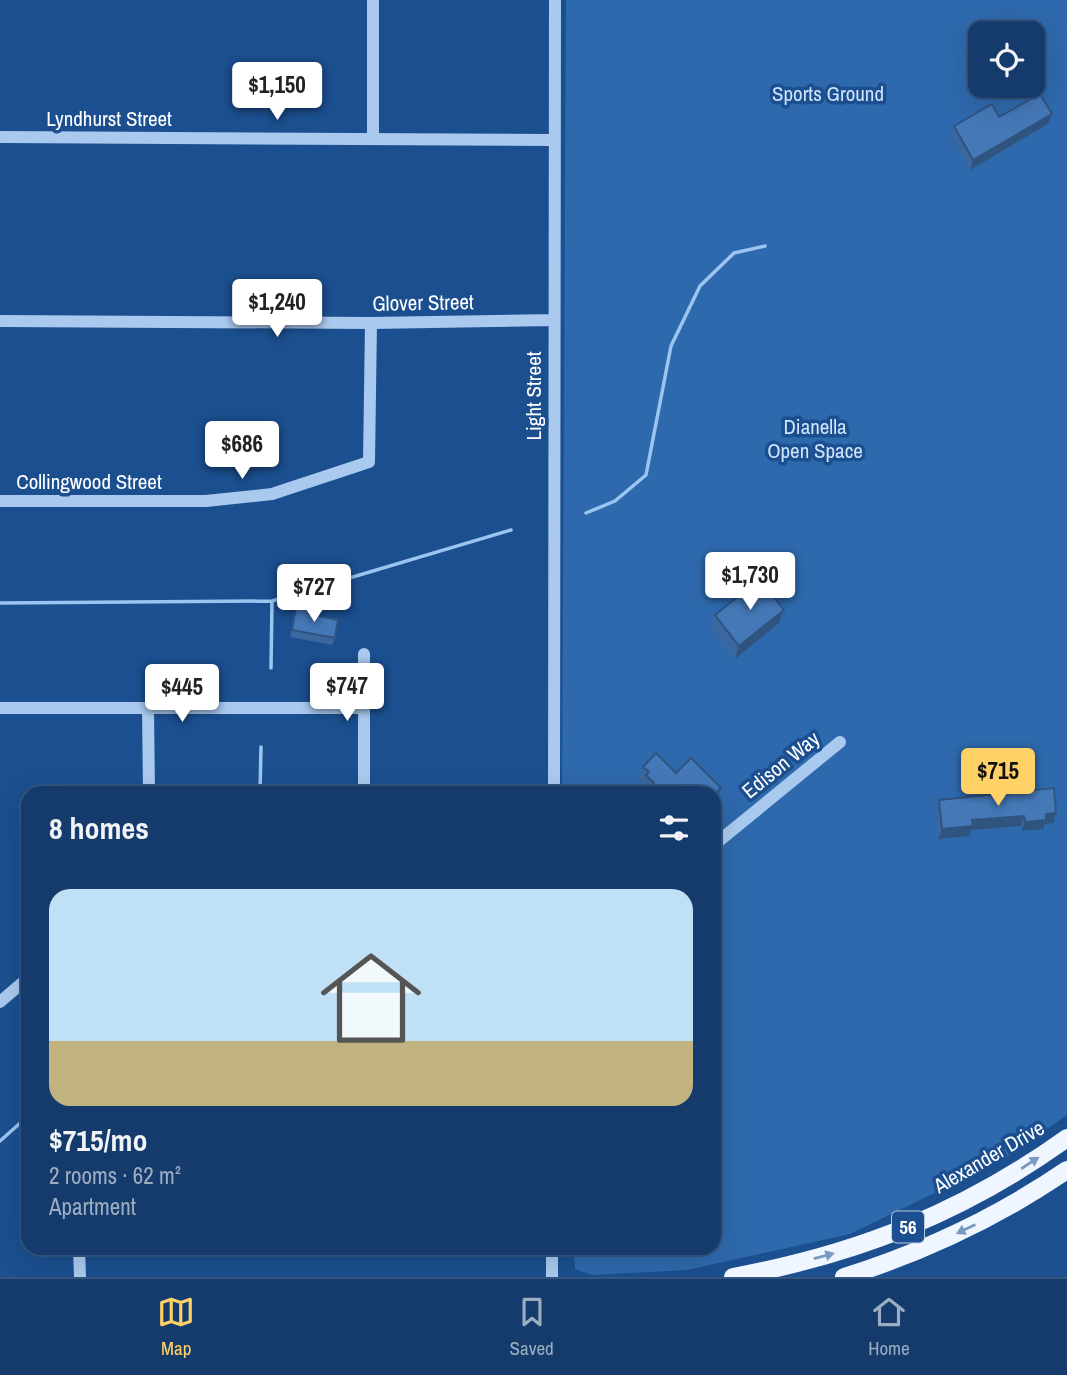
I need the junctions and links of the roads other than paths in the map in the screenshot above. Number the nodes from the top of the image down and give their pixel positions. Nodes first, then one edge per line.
1 (373, 0) edge
2 (555, 0) edge
3 (0, 137) edge
4 (373, 139) junction
5 (554, 140) junction
6 (553, 320) junction
7 (0, 321) edge
8 (371, 323) junction
9 (0, 501) edge
10 (364, 654) dead end
11 (0, 708) edge
12 (148, 708) junction
13 (363, 708) junction
14 (841, 742) dead end
15 (149, 786) edge
16 (365, 786) edge
17 (554, 786) edge
18 (721, 839) edge
19 (21, 984) edge
20 (0, 1002) edge
21 (1067, 1138) edge
22 (1067, 1170) edge
23 (79, 1255) edge
24 (552, 1255) edge
25 (80, 1277) edge
26 (552, 1277) edge
27 (733, 1277) edge
28 (844, 1277) edge

1 - 4 street
2 - 5 street, Light Street
3 - 4 street, Lyndhurst Street
4 - 5 street, Lyndhurst Street
5 - 6 street, Light Street
6 - 8 street, Glover Street
6 - 17 street, Light Street
7 - 8 street, Glover Street
8 - 9 street, Collingwood Street
10 - 13 street
11 - 12 street
12 - 13 street
12 - 15 street
13 - 16 street
14 - 18 street, Edison Way
19 - 20 street
27 -> 21 main road, Alexander Drive / 56
22 -> 28 main road, 56
23 - 25 street
24 - 26 street

